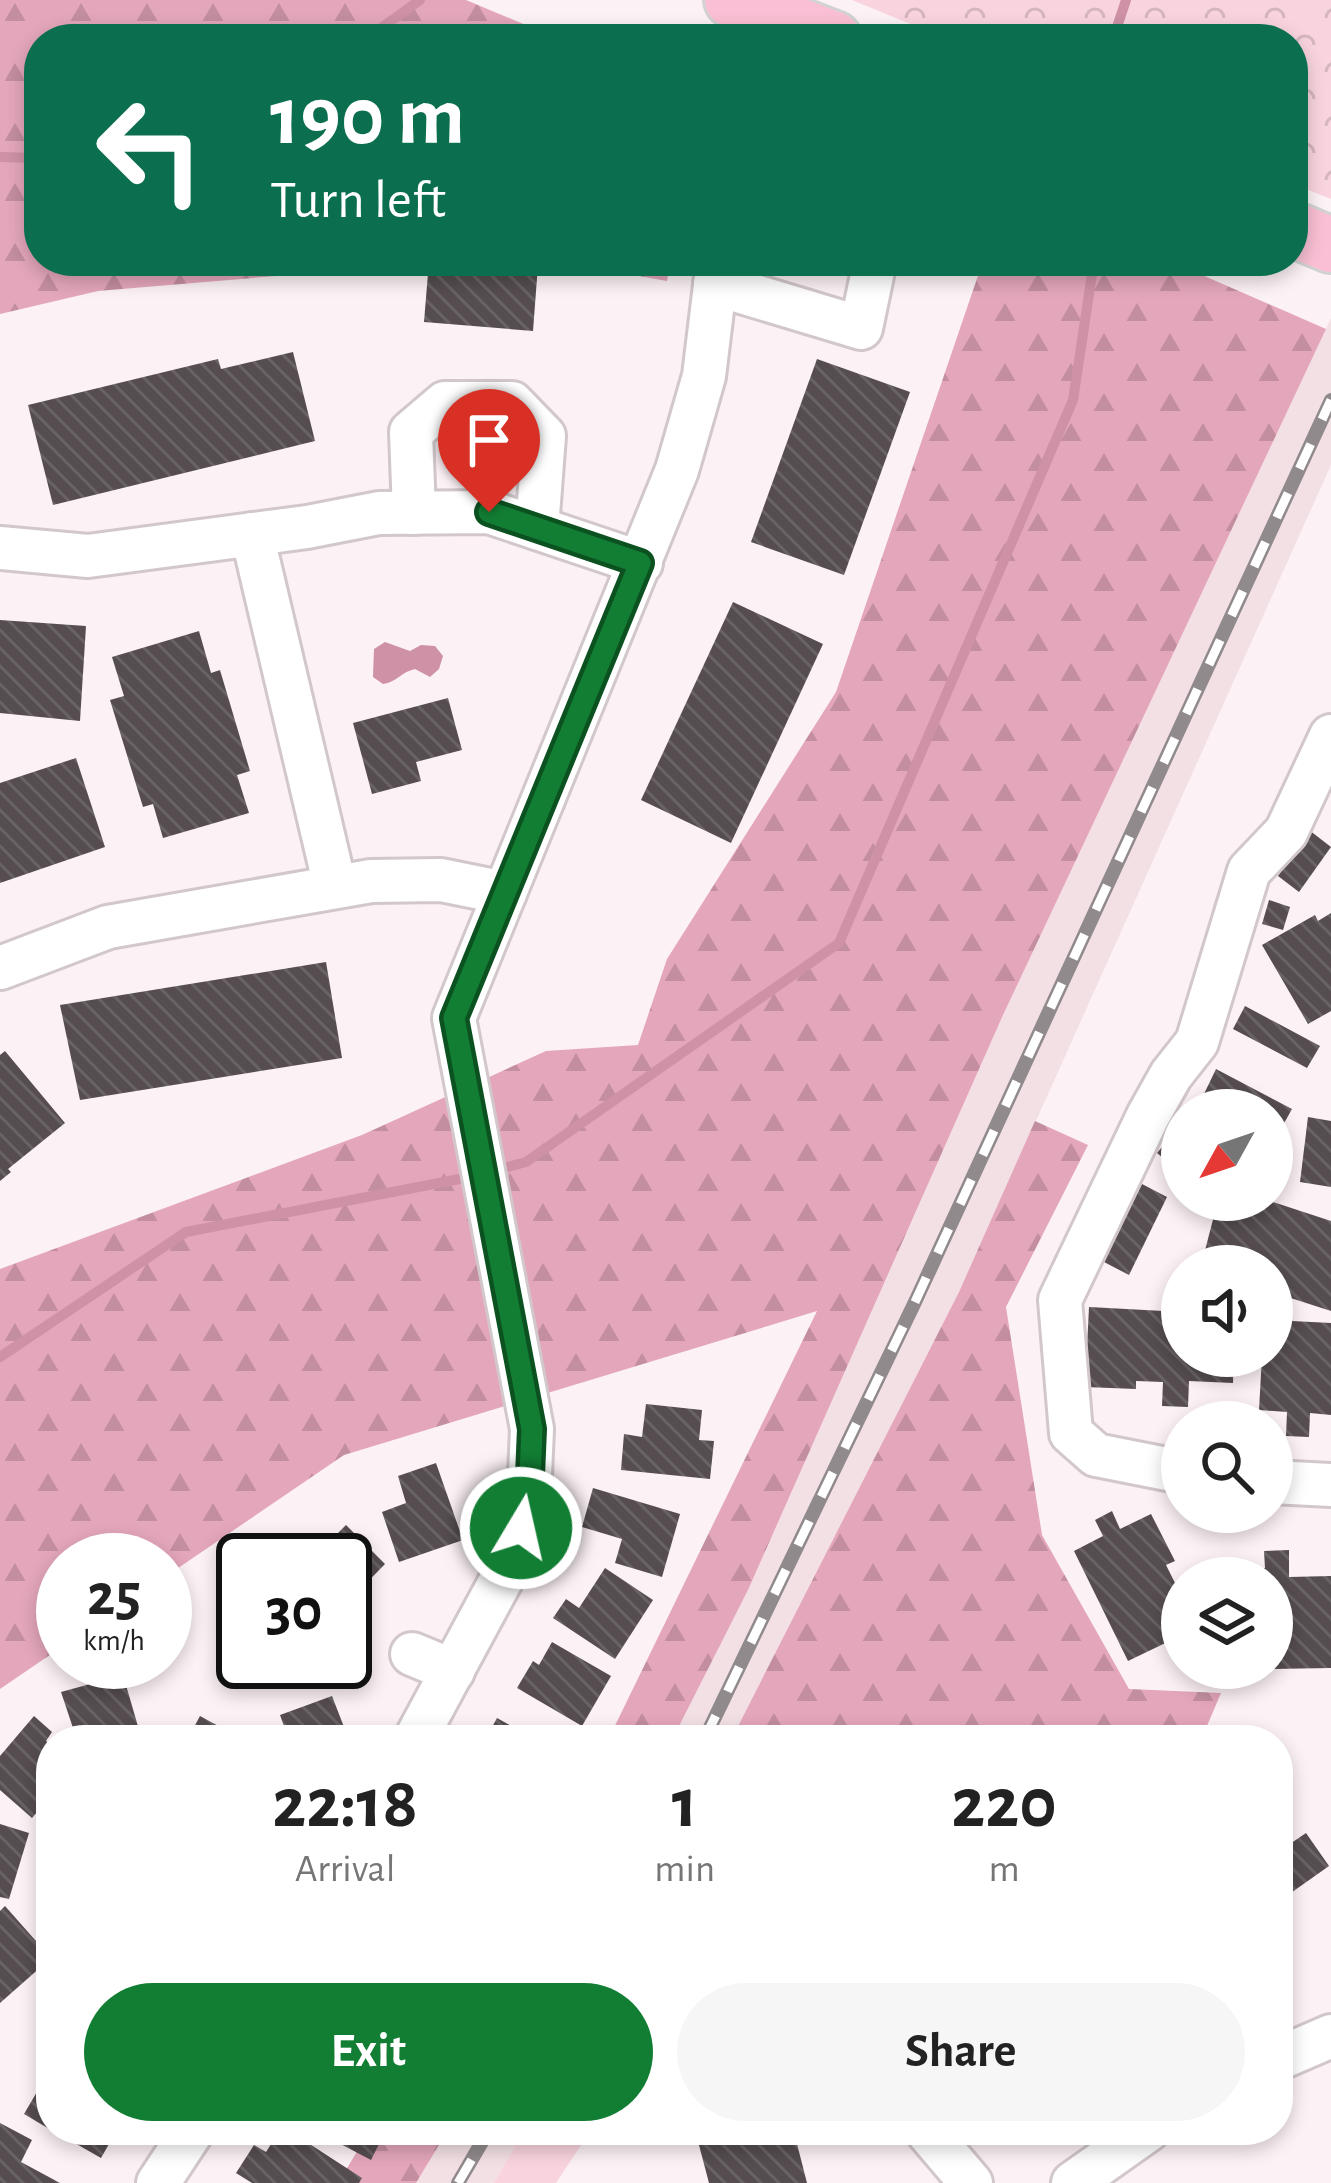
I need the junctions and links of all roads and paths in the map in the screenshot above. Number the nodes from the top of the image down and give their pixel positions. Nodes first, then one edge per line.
1 (732, 0) edge
2 (799, 24) edge
3 (717, 276) edge
4 (725, 276) edge
5 (872, 276) edge
6 (414, 512) junction
7 (537, 528) junction
8 (252, 534) junction
9 (0, 548) edge
10 (640, 563) junction
11 (1331, 736) edge
12 (335, 886) junction
13 (505, 893) junction
14 (0, 968) edge
15 (1161, 1468) edge
16 (1293, 1483) edge
17 (1331, 1485) edge
18 (412, 1654) dead end
19 (453, 1671) junction
20 (423, 1725) edge
21 (1331, 2036) edge
22 (1293, 2052) edge
23 (183, 2145) edge
24 (939, 2145) edge
25 (1127, 2145) edge
26 (158, 2183) edge
27 (971, 2183) edge
28 (1073, 2183) edge

1 - 2 main road
3 - 10 street
4 - 5 street
6 - 7 street
6 - 7 street
6 - 8 street
7 - 10 street
8 - 9 street
8 - 12 street
10 - 13 street
11 - 15 street
12 - 13 street
12 - 14 street
13 - 19 street
16 - 17 street
18 - 19 street
19 - 20 street
21 - 22 street
23 - 26 street
24 - 27 street
25 - 28 street

